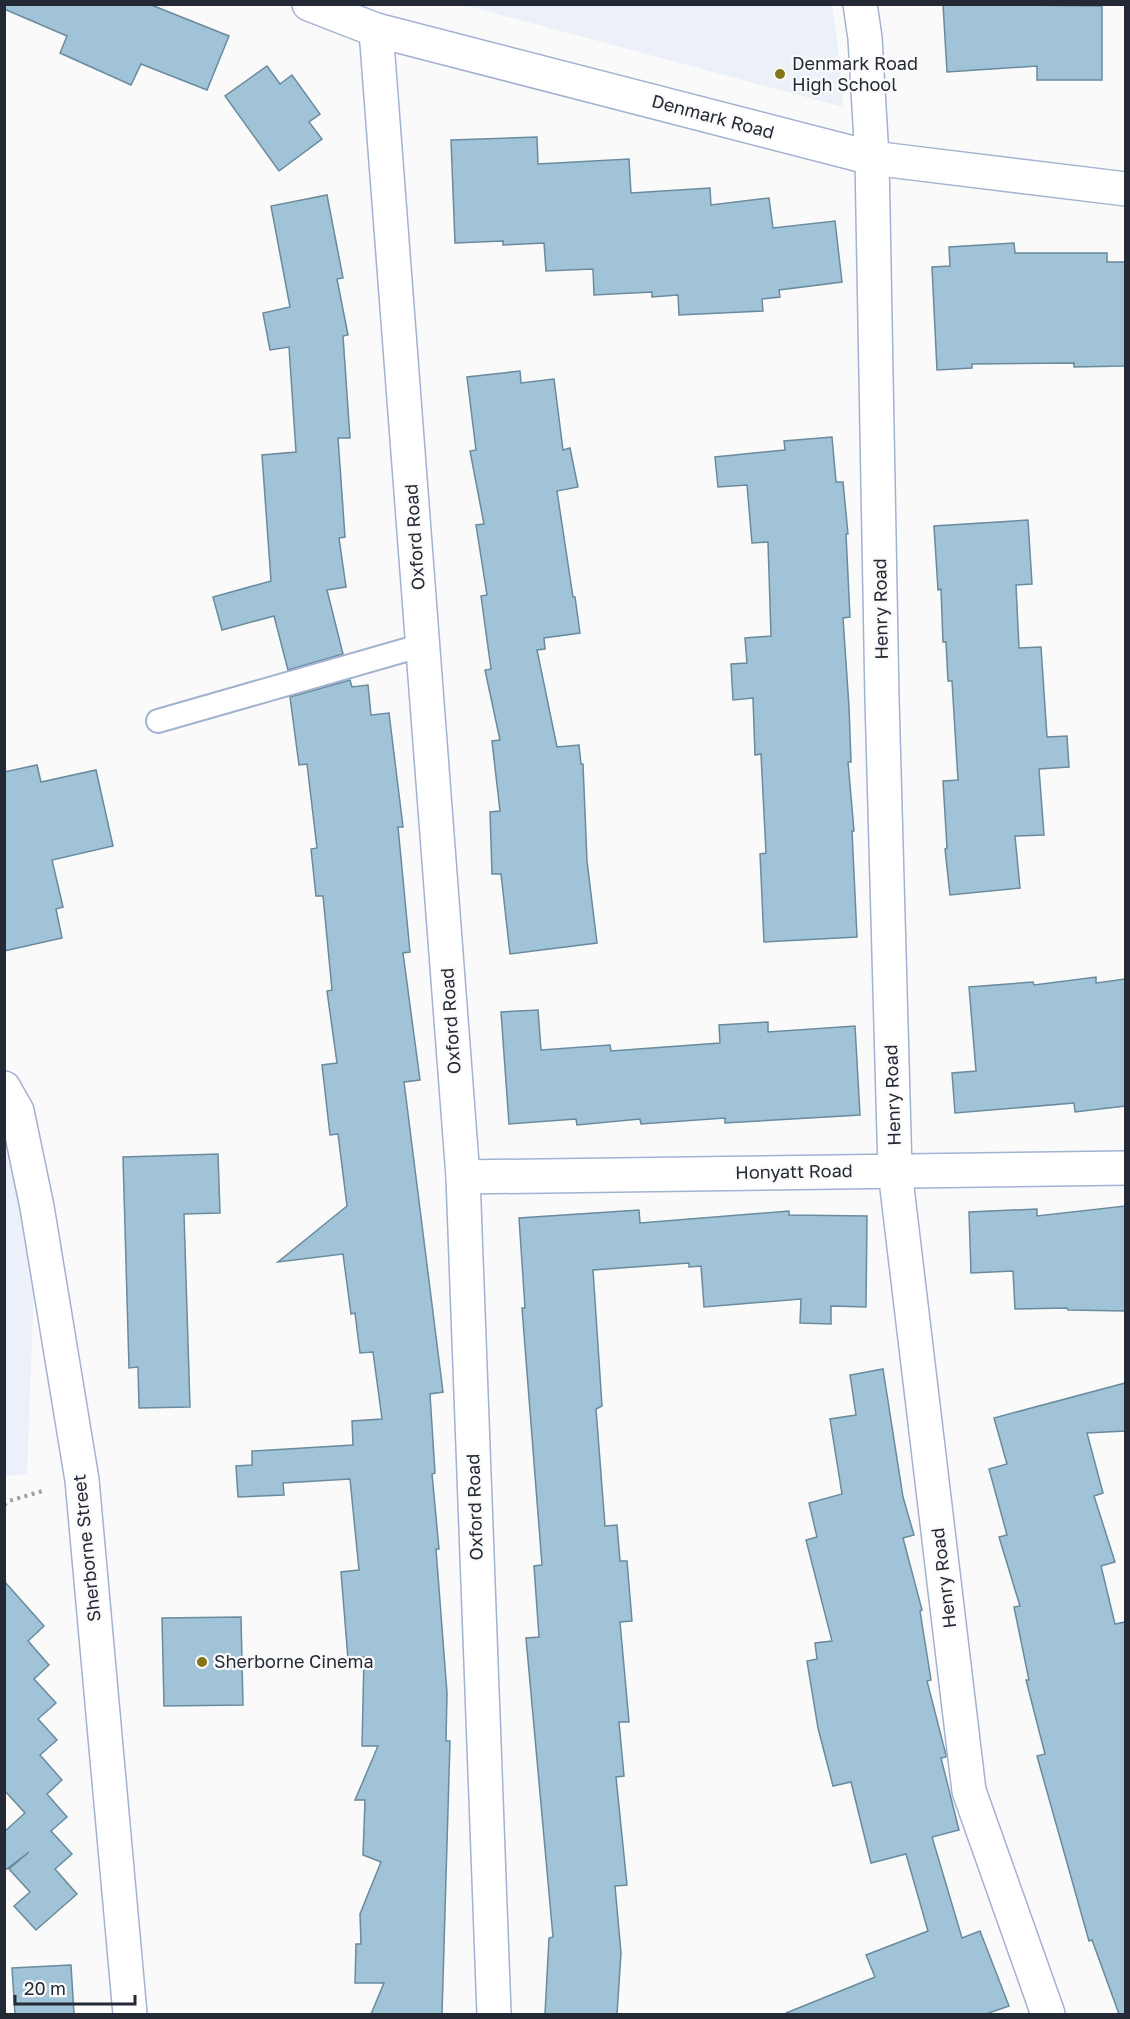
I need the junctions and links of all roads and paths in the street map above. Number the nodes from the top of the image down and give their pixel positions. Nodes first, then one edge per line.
1 (309, 4) edge
2 (860, 4) edge
3 (376, 30) junction
4 (872, 158) junction
5 (1125, 189) edge
6 (423, 645) junction
7 (158, 721) dead end
8 (4, 1088) edge
9 (1125, 1168) edge
10 (895, 1171) junction
11 (463, 1177) junction
12 (130, 2014) edge
13 (494, 2014) edge
14 (1048, 2014) edge

1 - 3 street, Denmark Road
2 - 4 street, Henry Road
3 - 4 street, Denmark Road
3 - 6 street, Oxford Road
4 - 5 street, Denmark Road
4 - 10 street, Henry Road
6 - 7 lane
6 - 11 street, Oxford Road
8 - 12 street, Sherborne Street
9 - 10 street, Honyatt Road
10 - 11 street, Honyatt Road
10 - 14 street, Henry Road
11 - 13 street, Oxford Road

